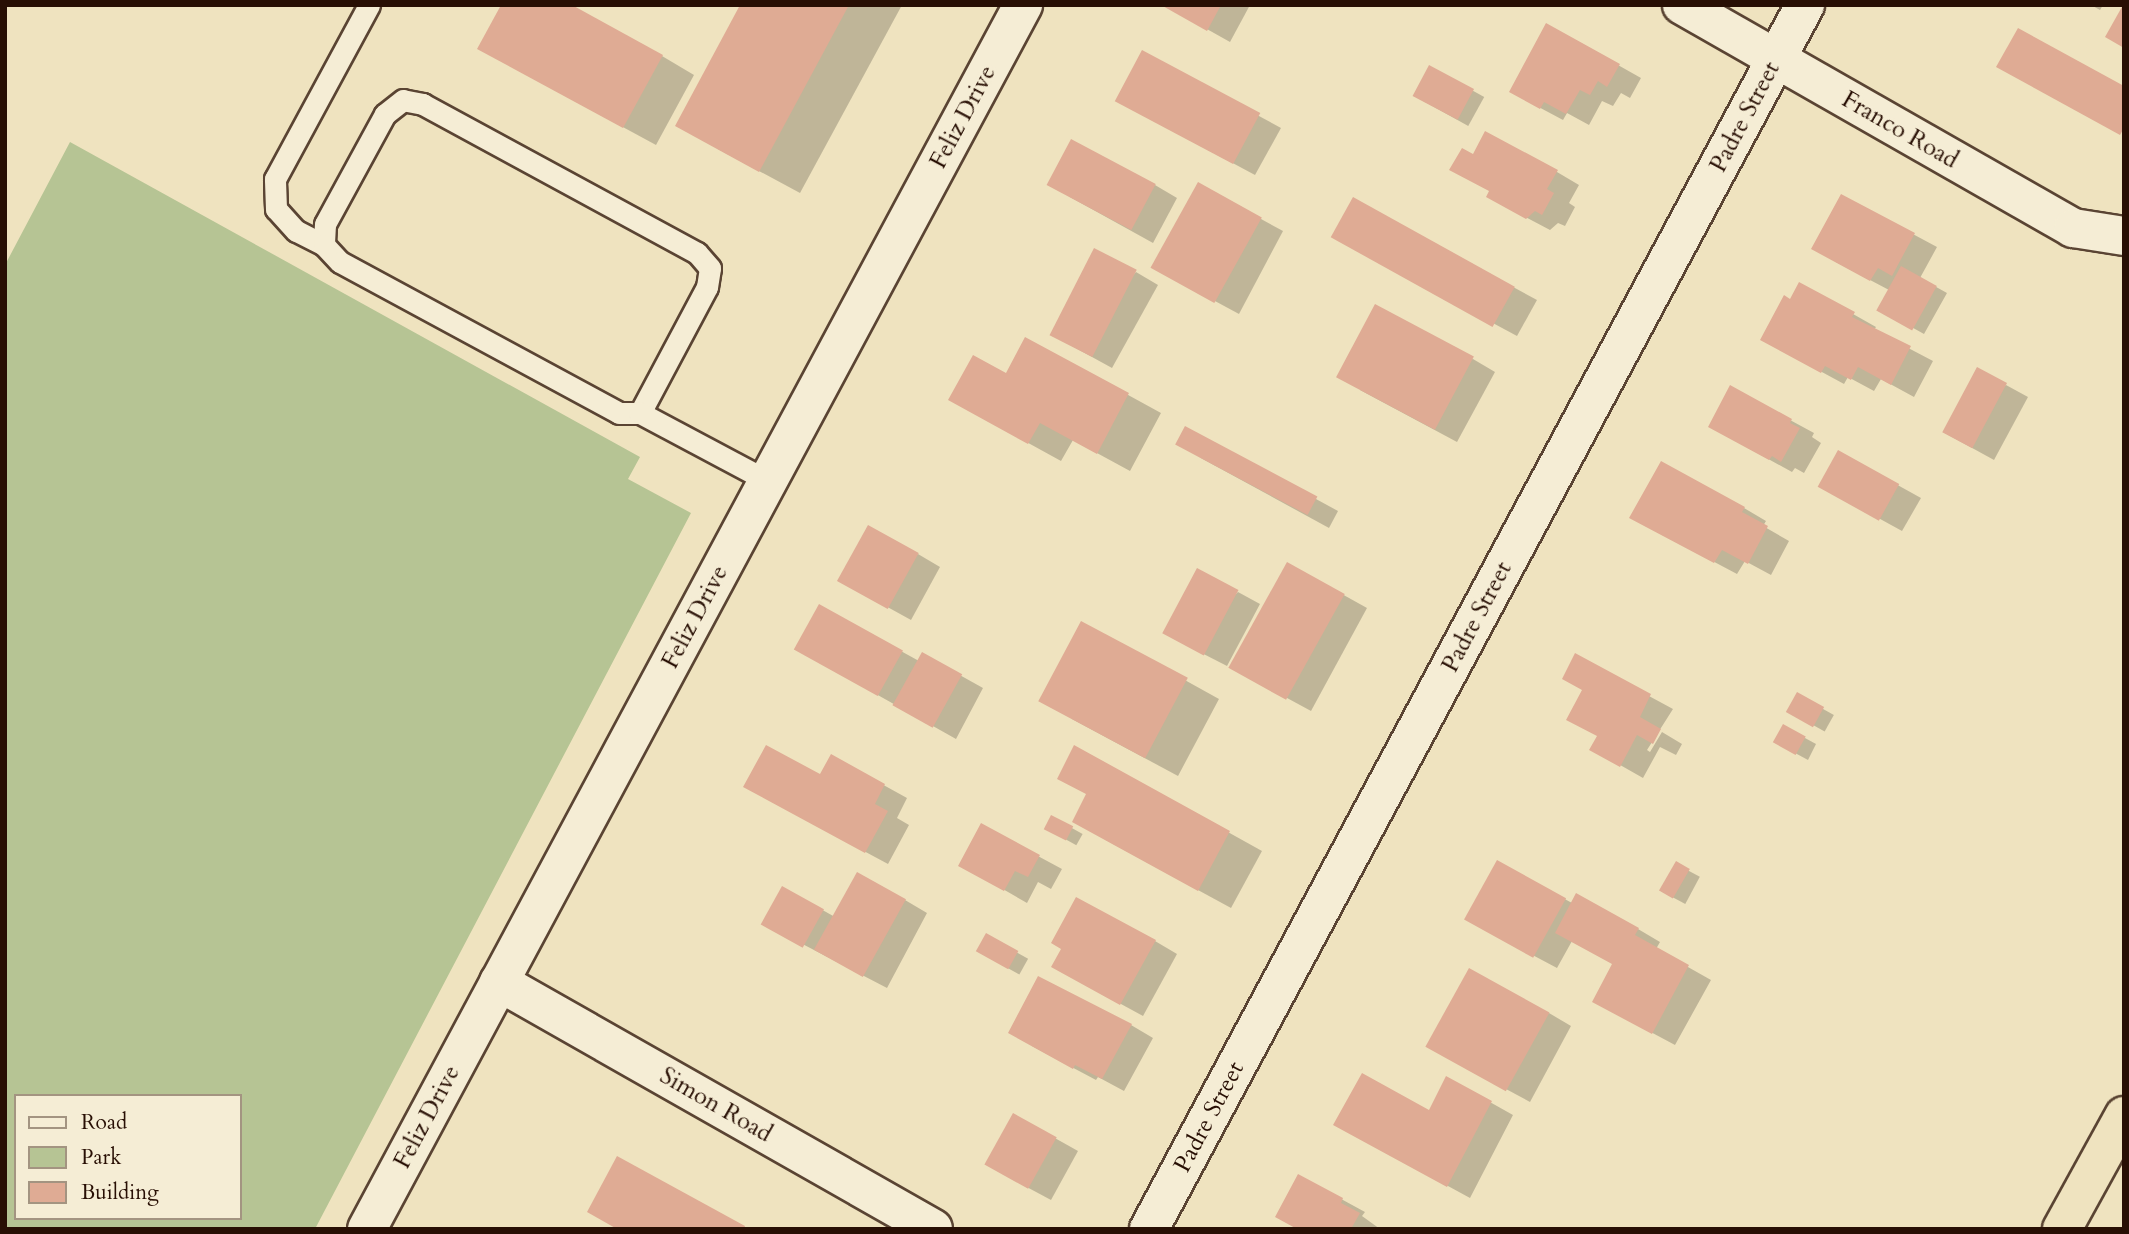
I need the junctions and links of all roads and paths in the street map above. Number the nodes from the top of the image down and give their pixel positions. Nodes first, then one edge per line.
1 (369, 5) edge
2 (1023, 5) edge
3 (1682, 5) edge
4 (1805, 5) edge
5 (1776, 59) junction
6 (2124, 236) edge
7 (324, 245) junction
8 (640, 413) junction
9 (768, 481) junction
10 (499, 982) junction
11 (2124, 1116) edge
12 (367, 1229) edge
13 (933, 1229) edge
14 (1149, 1229) edge
15 (2062, 1229) edge

1 - 7 lane
2 - 9 street, Feliz Drive
3 - 5 street, Franco Road
4 - 5 street, Padre Street
5 - 6 street, Franco Road
5 - 14 street, Padre Street
7 - 8 lane
7 - 8 lane
8 - 9 lane
9 - 10 street, Feliz Drive
10 - 12 street, Feliz Drive
10 - 13 street, Simon Road
11 - 15 highway

